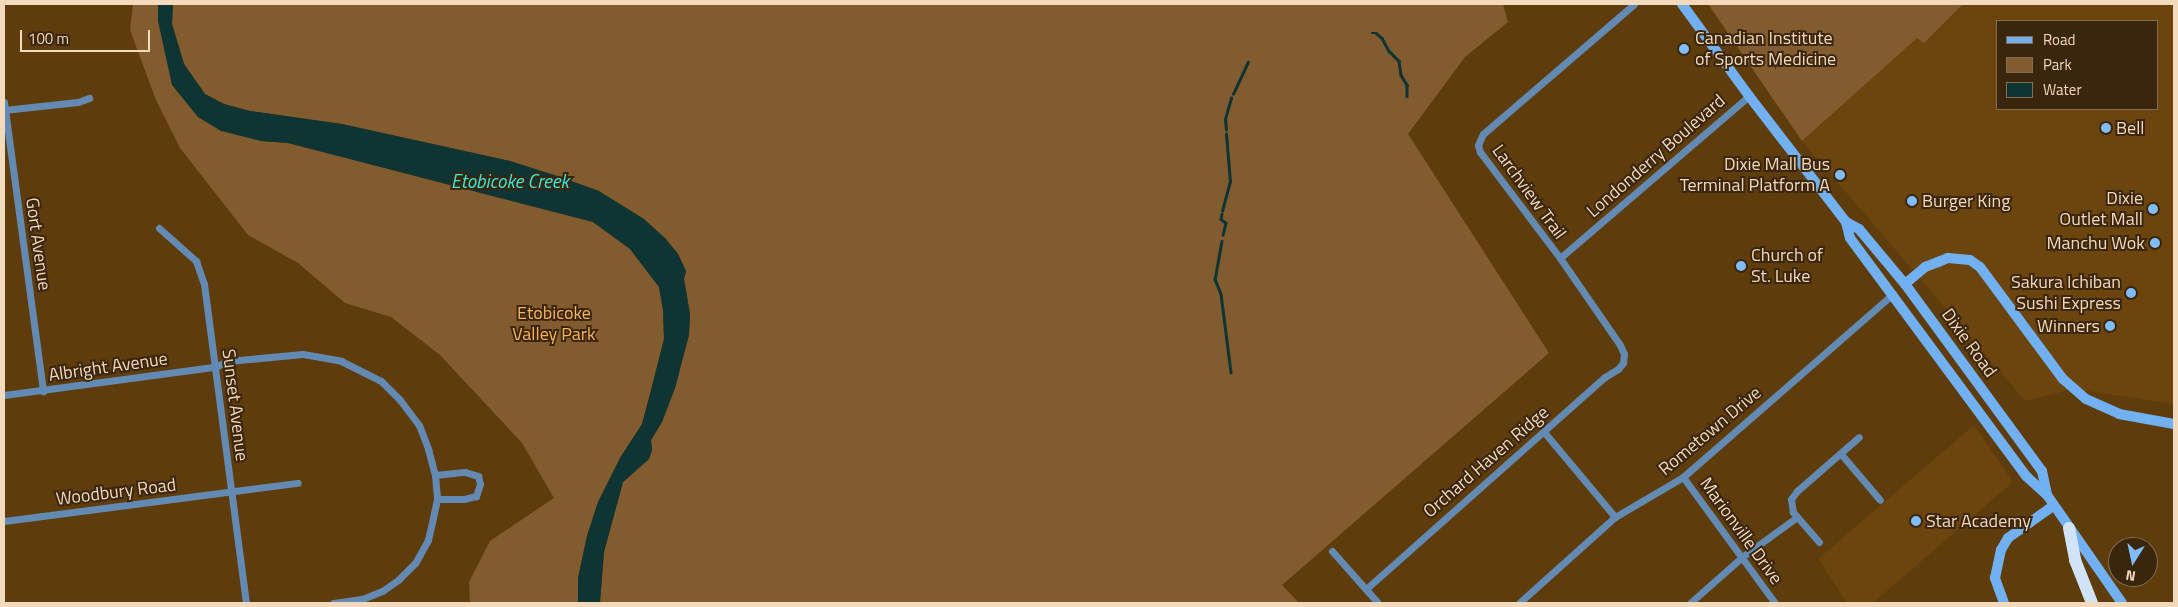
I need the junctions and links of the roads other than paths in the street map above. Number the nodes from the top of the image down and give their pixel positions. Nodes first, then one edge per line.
1 (1634, 4) edge
2 (1682, 4) edge
3 (1749, 96) junction
4 (89, 98) dead end
5 (4, 102) edge
6 (4, 110) edge
7 (1846, 222) junction
8 (158, 228) dead end
9 (1560, 258) junction
10 (1905, 284) junction
11 (1893, 294) junction
12 (1624, 357) joint
13 (216, 367) junction
14 (43, 391) junction
15 (4, 395) edge
16 (2174, 424) edge
17 (1544, 432) junction
18 (1860, 437) dead end
19 (1841, 454) junction
20 (435, 474) junction
21 (1683, 477) junction
22 (298, 483) dead end
23 (231, 493) junction
24 (2047, 495) junction
25 (436, 499) junction
26 (1880, 500) dead end
27 (2053, 506) junction
28 (1615, 517) junction
29 (1797, 517) junction
30 (4, 521) edge
31 (2069, 528) junction
32 (1819, 542) dead end
33 (1332, 551) dead end
34 (1742, 558) junction
35 (1366, 589) junction
36 (246, 603) edge
37 (333, 603) edge
38 (1378, 603) edge
39 (1519, 603) edge
40 (1690, 603) edge
41 (1775, 603) edge
42 (2004, 603) edge
43 (2092, 603) edge
44 (2122, 603) edge

1 - 9 street, Larchview Trail
2 - 3 main road, Dixie Road
3 - 7 main road, Dixie Road
3 - 9 street, Londonderry Boulevard
4 - 6 street
5 - 6 street, Gort Avenue
6 - 14 street, Gort Avenue
7 - 10 main road, Dixie Road
7 - 11 main road, Dixie Road
8 - 13 street, Sunset Avenue
9 - 12 street, Larchview Trail
10 - 16 main road
10 - 24 main road, Dixie Road
11 - 21 street, Rometown Drive
11 - 24 main road, Dixie Road
12 - 17 street, Orchard Haven Ridge
13 - 14 street, Albright Avenue
13 - 20 street, Albright Avenue
13 - 23 street, Sunset Avenue
14 - 15 street, Albright Avenue
17 - 28 street
17 - 35 street, Orchard Haven Ridge
18 - 19 street
19 - 26 street
19 - 29 street
20 - 25 street, Albright Avenue
20 - 25 street
21 - 28 street, Rometown Drive
21 - 34 street, Marionville Drive
22 - 23 street, Woodbury Road
23 - 30 street, Woodbury Road
23 - 36 street, Sunset Avenue
24 - 27 main road, Dixie Road
25 - 37 street, Albright Avenue
27 - 31 main road, Dixie Road
27 - 42 main road
28 - 39 street, Rometown Drive
29 - 32 street
29 - 34 street
31 - 43 highway
31 - 44 main road, Dixie Road
33 - 35 street
34 - 40 street
34 - 41 street, Marionville Drive
35 - 38 street

